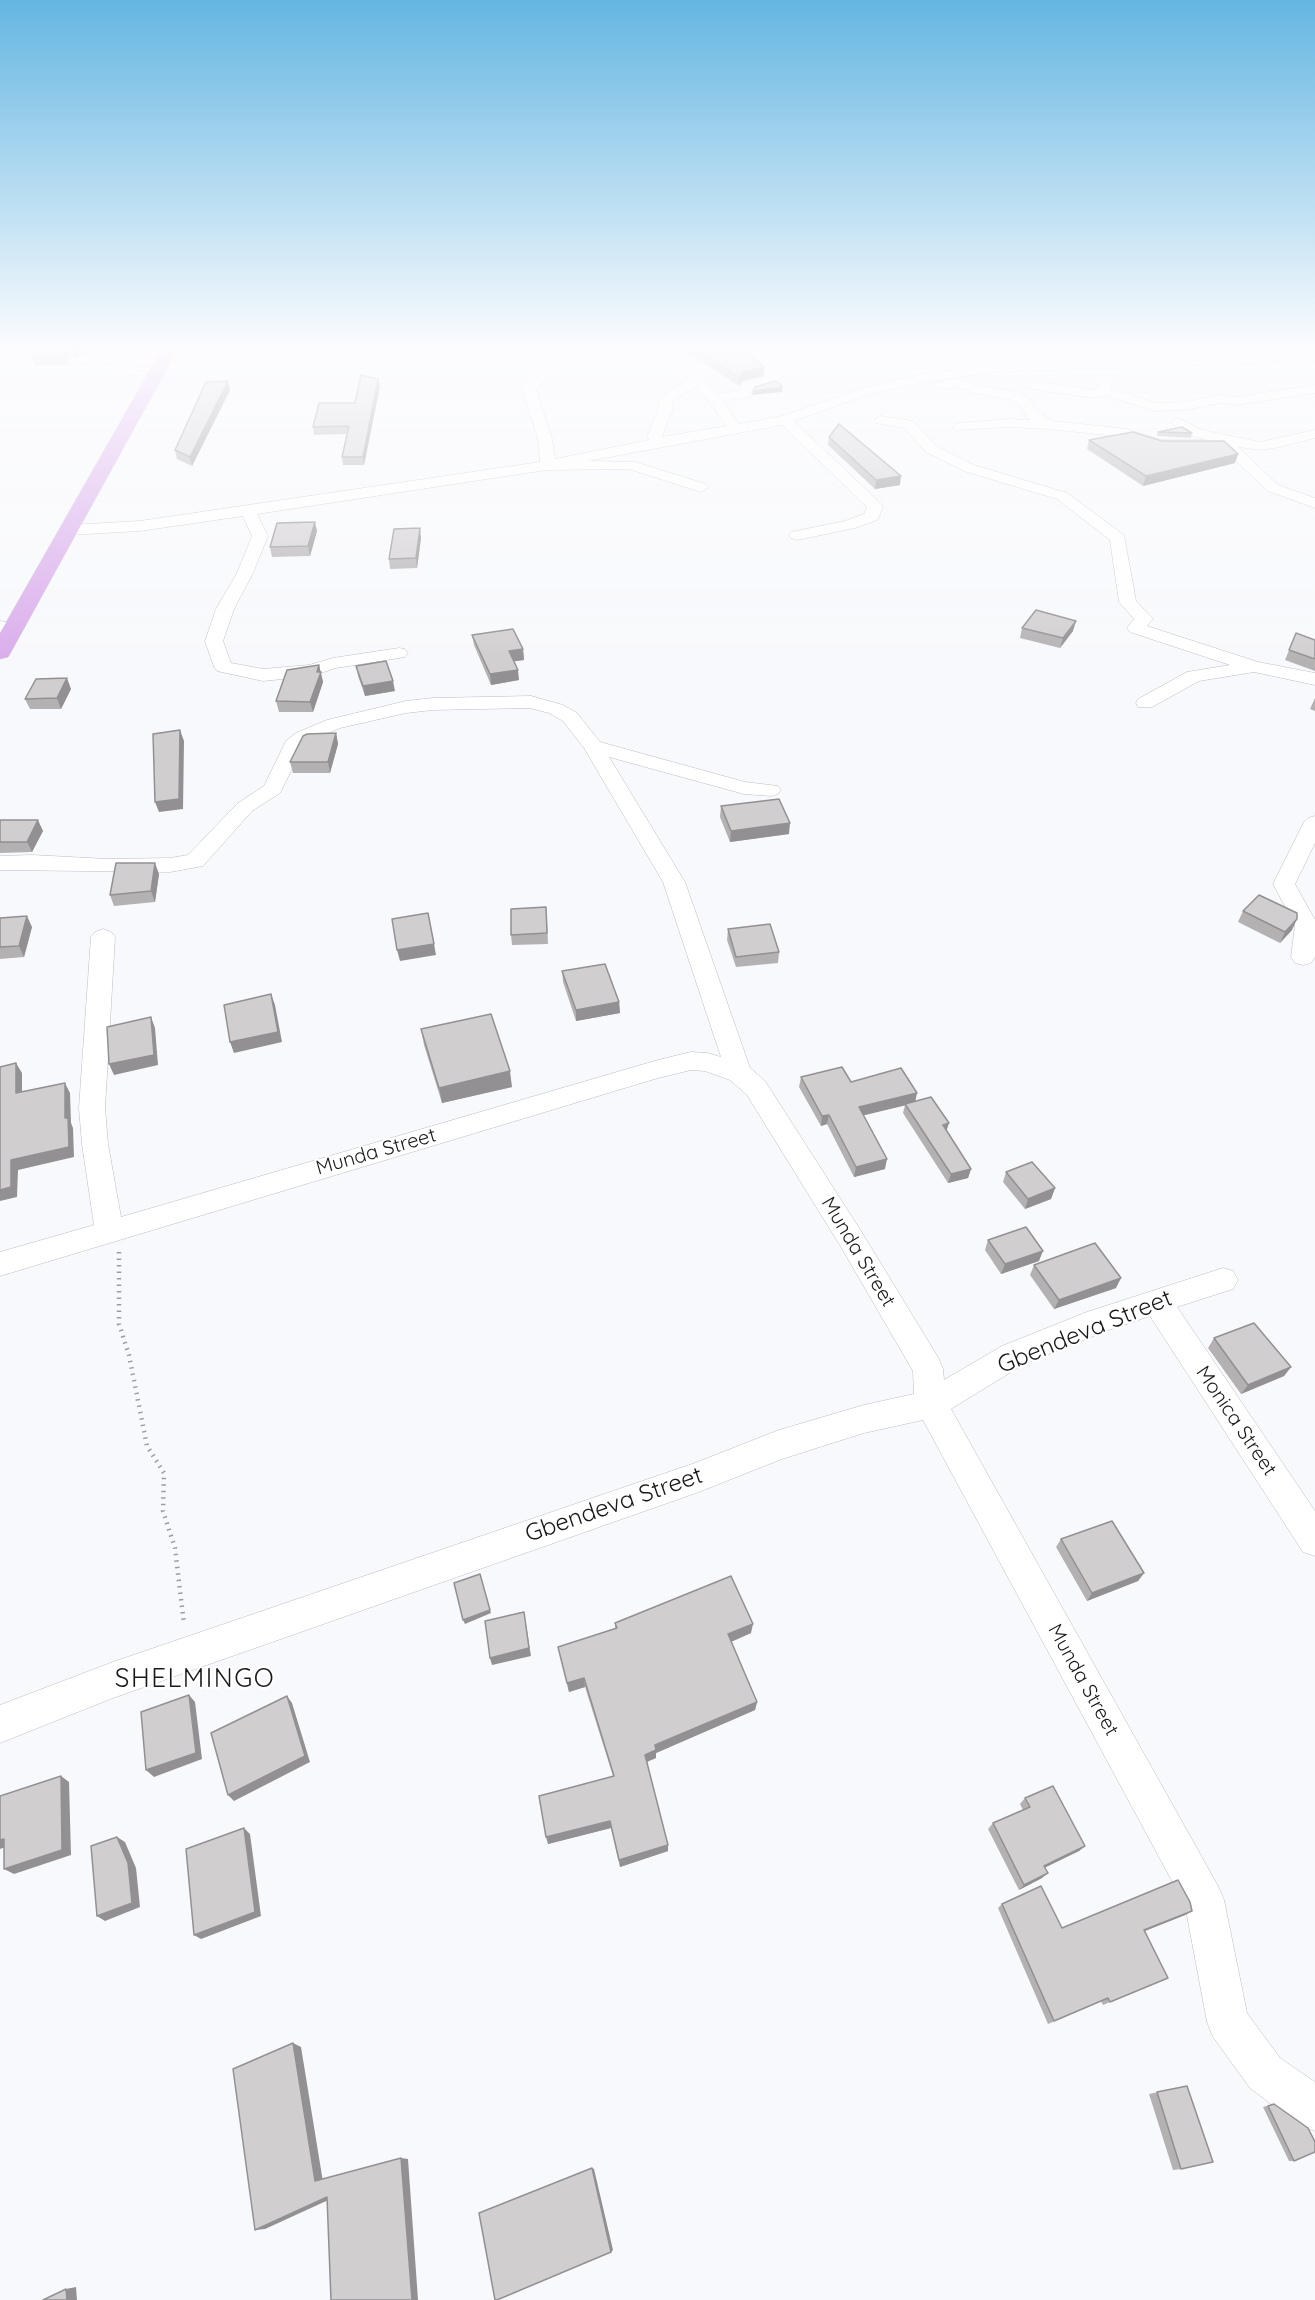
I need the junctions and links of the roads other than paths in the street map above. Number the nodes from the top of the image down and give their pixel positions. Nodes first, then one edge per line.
1 (111, 454) edge
2 (546, 454) edge
3 (602, 454) edge
4 (821, 454) edge
5 (942, 454) edge
6 (1242, 454) edge
7 (548, 466) junction
8 (701, 487) dead end
9 (1315, 503) edge
10 (248, 511) junction
11 (69, 530) junction
12 (797, 535) dead end
13 (5, 630) edge
14 (0, 652) edge
15 (399, 653) dead end
16 (1254, 667) junction
17 (1315, 679) edge
18 (1145, 703) dead end
19 (593, 746) junction
20 (771, 790) dead end
21 (1315, 822) edge
22 (0, 863) edge
23 (103, 937) dead end
24 (1301, 956) edge
25 (739, 1072) junction
26 (115, 1229) junction
27 (0, 1264) edge
28 (1223, 1280) dead end
29 (1156, 1302) junction
30 (931, 1404) junction
31 (1315, 1540) edge
32 (0, 1724) edge
33 (1315, 2109) edge

1 - 11 highway
2 - 7 street
3 - 7 street
4 - 12 street
5 - 16 street
6 - 9 street
7 - 8 street
7 - 10 street
10 - 11 street
10 - 15 street
11 - 13 highway
13 - 14 highway
16 - 17 street
16 - 18 street
19 - 20 street
19 - 22 street
19 - 25 street
21 - 24 street
23 - 26 street
25 - 26 street, Munda Street
25 - 30 street, Munda Street
26 - 27 street, Munda Street
28 - 29 street, Gbendeva Street
29 - 30 street, Gbendeva Street
29 - 31 street, Monica Street
30 - 32 street, Gbendeva Street
30 - 33 street, Munda Street

